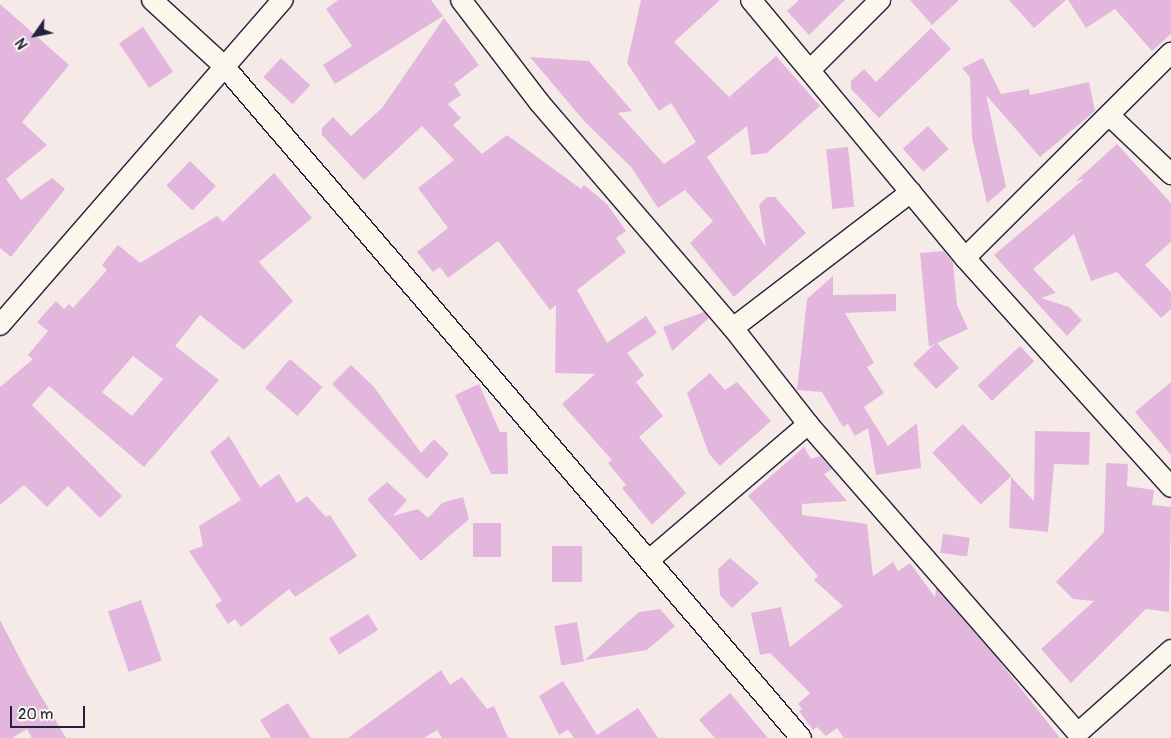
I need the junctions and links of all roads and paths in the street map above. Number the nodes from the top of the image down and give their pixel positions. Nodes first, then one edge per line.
1 (152, 0) edge
2 (283, 0) edge
3 (461, 0) edge
4 (751, 0) edge
5 (880, 0) edge
6 (1171, 53) edge
7 (223, 64) junction
8 (811, 69) junction
9 (1109, 115) junction
10 (1171, 174) edge
11 (911, 192) junction
12 (965, 258) junction
13 (0, 325) edge
14 (733, 328) junction
15 (808, 424) junction
16 (1171, 487) edge
17 (649, 560) junction
18 (1171, 650) edge
19 (801, 738) edge

1 - 7 street
2 - 7 street
3 - 14 street
4 - 8 street
5 - 8 street
6 - 9 street
7 - 13 street
7 - 17 street
8 - 11 street
9 - 10 street
9 - 12 street
11 - 12 street
11 - 14 street
12 - 16 street
14 - 15 street
15 - 17 street
15 - 18 street
17 - 19 street

